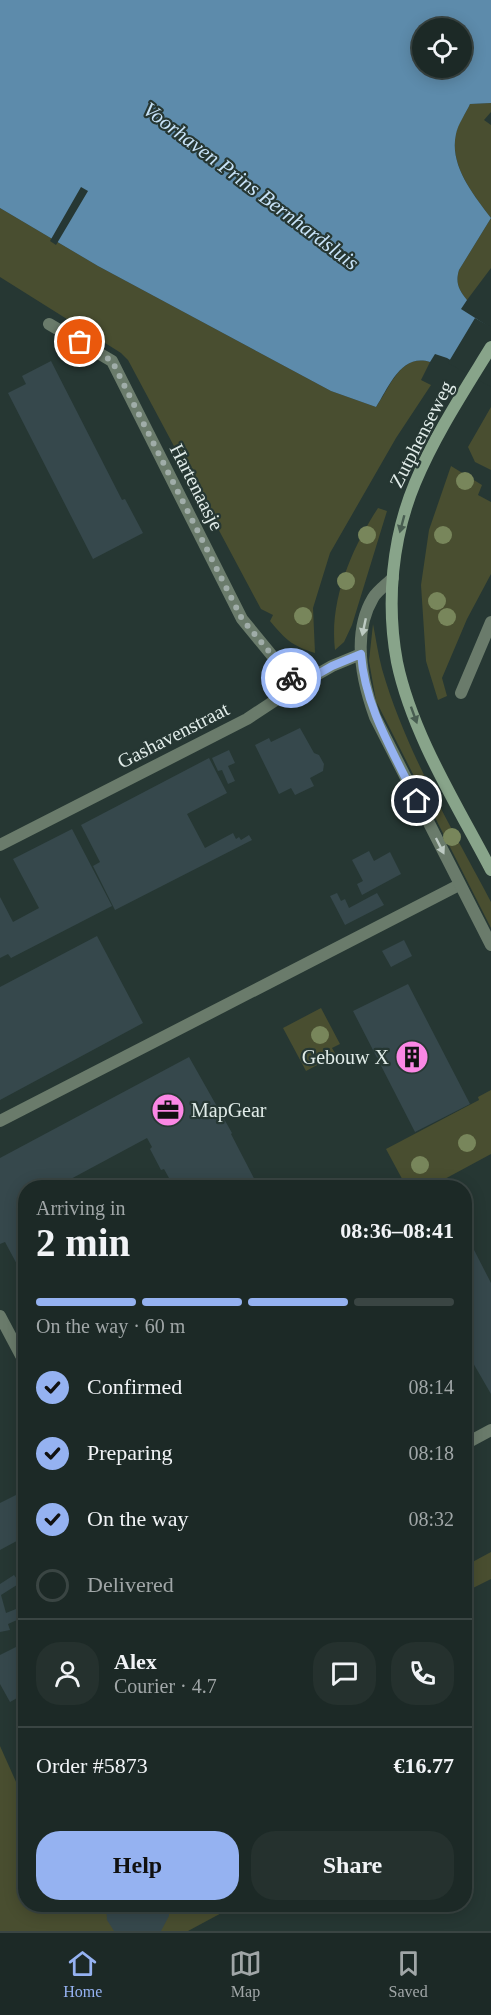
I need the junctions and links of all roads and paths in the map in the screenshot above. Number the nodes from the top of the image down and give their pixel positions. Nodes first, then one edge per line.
1 (49, 324) dead end
2 (491, 347) edge
3 (393, 578) junction
4 (491, 622) edge
5 (361, 654) junction
6 (297, 686) junction
7 (461, 693) dead end
8 (0, 845) edge
9 (491, 870) edge
10 (459, 885) junction
11 (491, 945) edge
12 (0, 1122) edge
13 (0, 1316) edge
14 (18, 1350) edge
15 (491, 1430) edge
16 (472, 1440) edge

1 - 6 street, Hartenaasje
2 -> 3 street, Zutphenseweg
3 -> 5 street
3 -> 9 street, Zutphenseweg
4 - 7 street
5 - 6 street, Gashavenstraat
5 -> 10 street
6 - 8 street, Gashavenstraat
10 - 11 street
10 - 12 street
13 - 14 street
15 - 16 street

